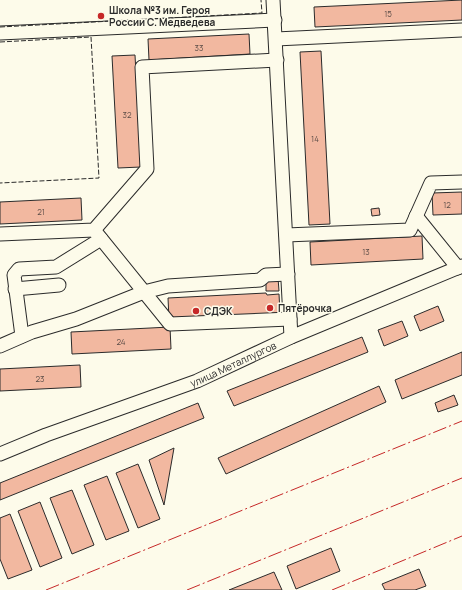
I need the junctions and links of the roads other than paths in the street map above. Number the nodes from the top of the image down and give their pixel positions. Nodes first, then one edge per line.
1 (274, 0) edge
2 (274, 20) junction
3 (462, 30) edge
4 (0, 33) edge
5 (276, 39) junction
6 (277, 60) junction
7 (462, 182) edge
8 (416, 216) junction
9 (0, 234) edge
10 (97, 235) junction
11 (286, 235) junction
12 (460, 267) edge
13 (288, 274) junction
14 (59, 285) dead end
15 (15, 289) junction
16 (144, 292) junction
17 (290, 319) junction
18 (22, 336) junction
19 (291, 337) junction
20 (0, 346) edge
21 (0, 454) edge

1 - 2 street
2 - 4 street
2 - 5 street
3 - 5 street
5 - 6 street
6 - 10 street
6 - 11 street
7 - 8 street
8 - 11 street
8 - 12 street
9 - 10 street
10 - 15 street
10 - 16 street
11 - 13 street
12 - 19 street, улица Металлургов
13 - 16 street
13 - 17 street
14 - 15 street
15 - 18 street
16 - 17 street
16 - 18 street
17 - 19 street
18 - 20 street
19 - 21 street, улица Металлургов

